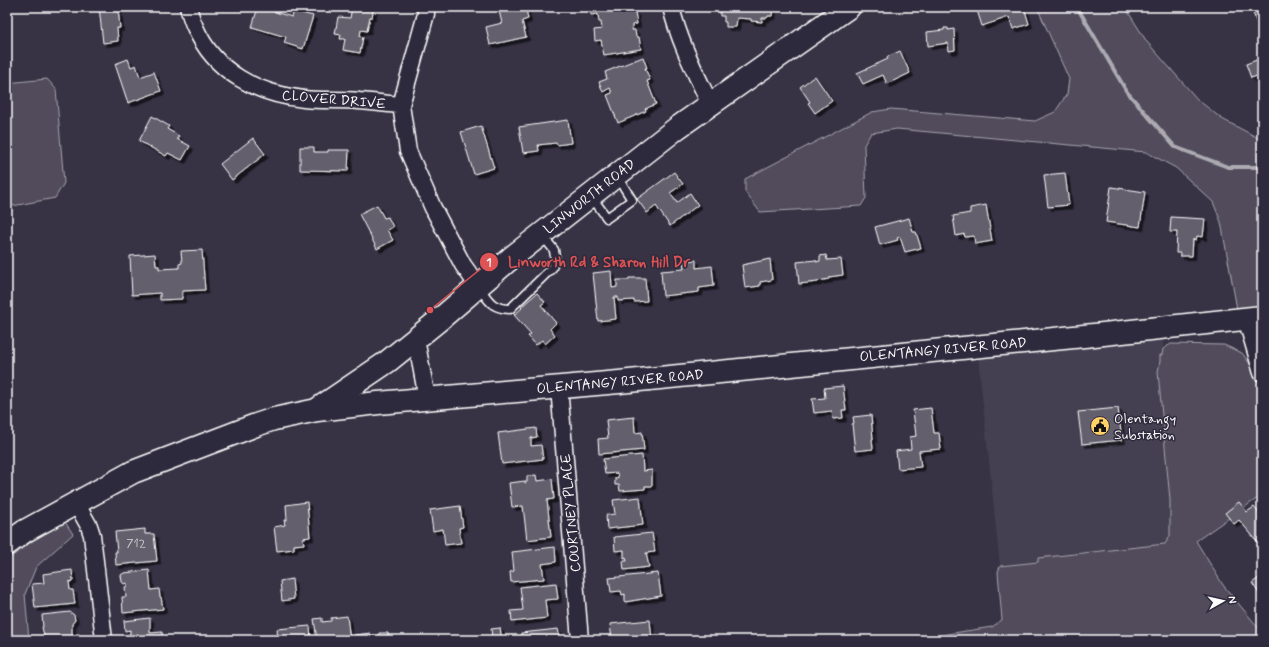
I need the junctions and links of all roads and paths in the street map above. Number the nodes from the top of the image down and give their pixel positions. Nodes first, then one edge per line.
1 (188, 7) edge
2 (426, 7) edge
3 (671, 7) edge
4 (849, 7) edge
5 (710, 104) junction
6 (401, 105) junction
7 (616, 175) junction
8 (590, 195) junction
9 (541, 234) junction
10 (478, 286) junction
11 (1254, 318) edge
12 (416, 339) junction
13 (1262, 373) edge
14 (559, 387) junction
15 (427, 398) junction
16 (317, 410) junction
17 (76, 503) junction
18 (7, 544) edge
19 (104, 640) edge
20 (580, 640) edge

1 - 6 street, CLOVER DRIVE
2 - 6 street
3 - 5 street
4 - 5 main road, LINWORTH ROAD
5 - 7 main road, LINWORTH ROAD
6 - 10 street
7 - 8 main road, LINWORTH ROAD
7 - 8 lane
8 - 9 main road, LINWORTH ROAD
9 - 10 main road, LINWORTH ROAD
9 - 10 lane
10 - 12 main road, LINWORTH ROAD
11 - 13 street
11 - 14 main road, OLENTANGY RIVER ROAD
12 - 15 street
12 - 16 main road, LINWORTH ROAD
14 - 15 main road, OLENTANGY RIVER ROAD
14 - 20 street, COURTNEY PLACE
15 - 16 main road, OLENTANGY RIVER ROAD
16 - 17 main road, OLENTANGY RIVER ROAD
17 - 18 main road, OLENTANGY RIVER ROAD
17 - 19 street

